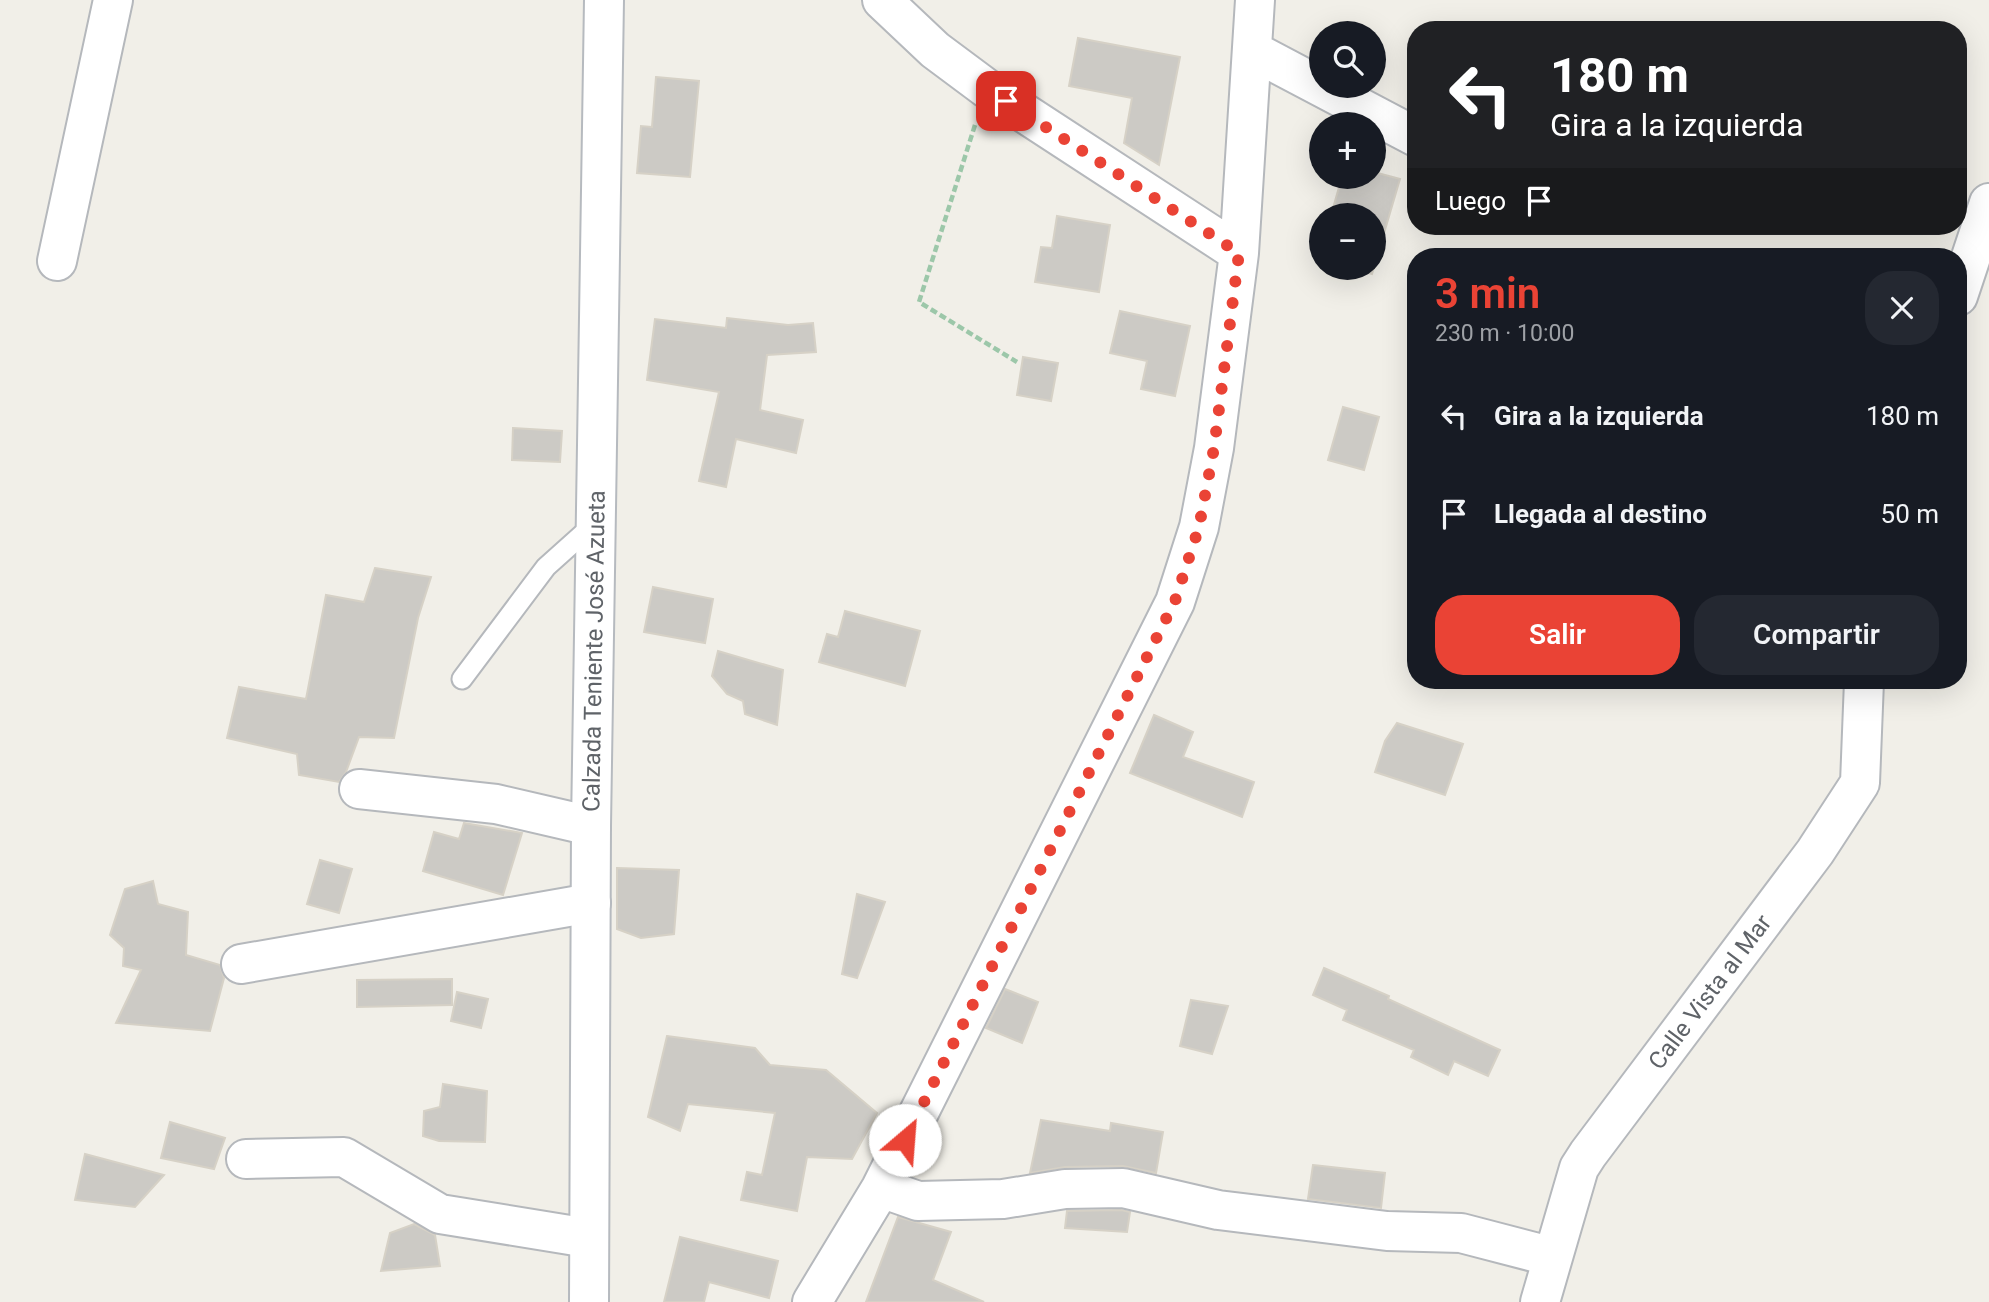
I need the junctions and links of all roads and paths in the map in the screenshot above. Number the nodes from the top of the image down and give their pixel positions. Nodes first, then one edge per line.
1 (113, 0) edge
2 (604, 0) edge
3 (882, 0) edge
4 (1255, 0) edge
5 (1253, 51) junction
6 (986, 88) junction
7 (1407, 132) edge
8 (1989, 203) edge
9 (1239, 253) junction
10 (57, 261) dead end
11 (1967, 269) edge
12 (1017, 362) dead end
13 (597, 521) junction
14 (462, 679) dead end
15 (1864, 689) edge
16 (359, 789) dead end
17 (591, 826) junction
18 (591, 903) junction
19 (241, 964) dead end
20 (246, 1159) dead end
21 (881, 1188) junction
22 (588, 1238) junction
23 (1553, 1256) junction
24 (589, 1302) edge
25 (811, 1302) edge
26 (1540, 1302) edge

1 - 10 street
2 - 13 street, Calzada Teniente José Azueta
3 - 6 street
4 - 5 street
5 - 7 street
5 - 9 street
6 - 9 street
6 - 12 path
8 - 11 street
9 - 21 street
13 - 14 lane
13 - 17 street, Calzada Teniente José Azueta
15 - 23 street, Calle Vista al Mar
16 - 17 street
17 - 18 street, Calzada Teniente José Azueta
18 - 19 street
18 - 22 street, Calzada Teniente José Azueta
20 - 22 street
21 - 23 street
21 - 25 street
22 - 24 street, Calzada Teniente José Azueta
23 - 26 street, Calle Vista al Mar

